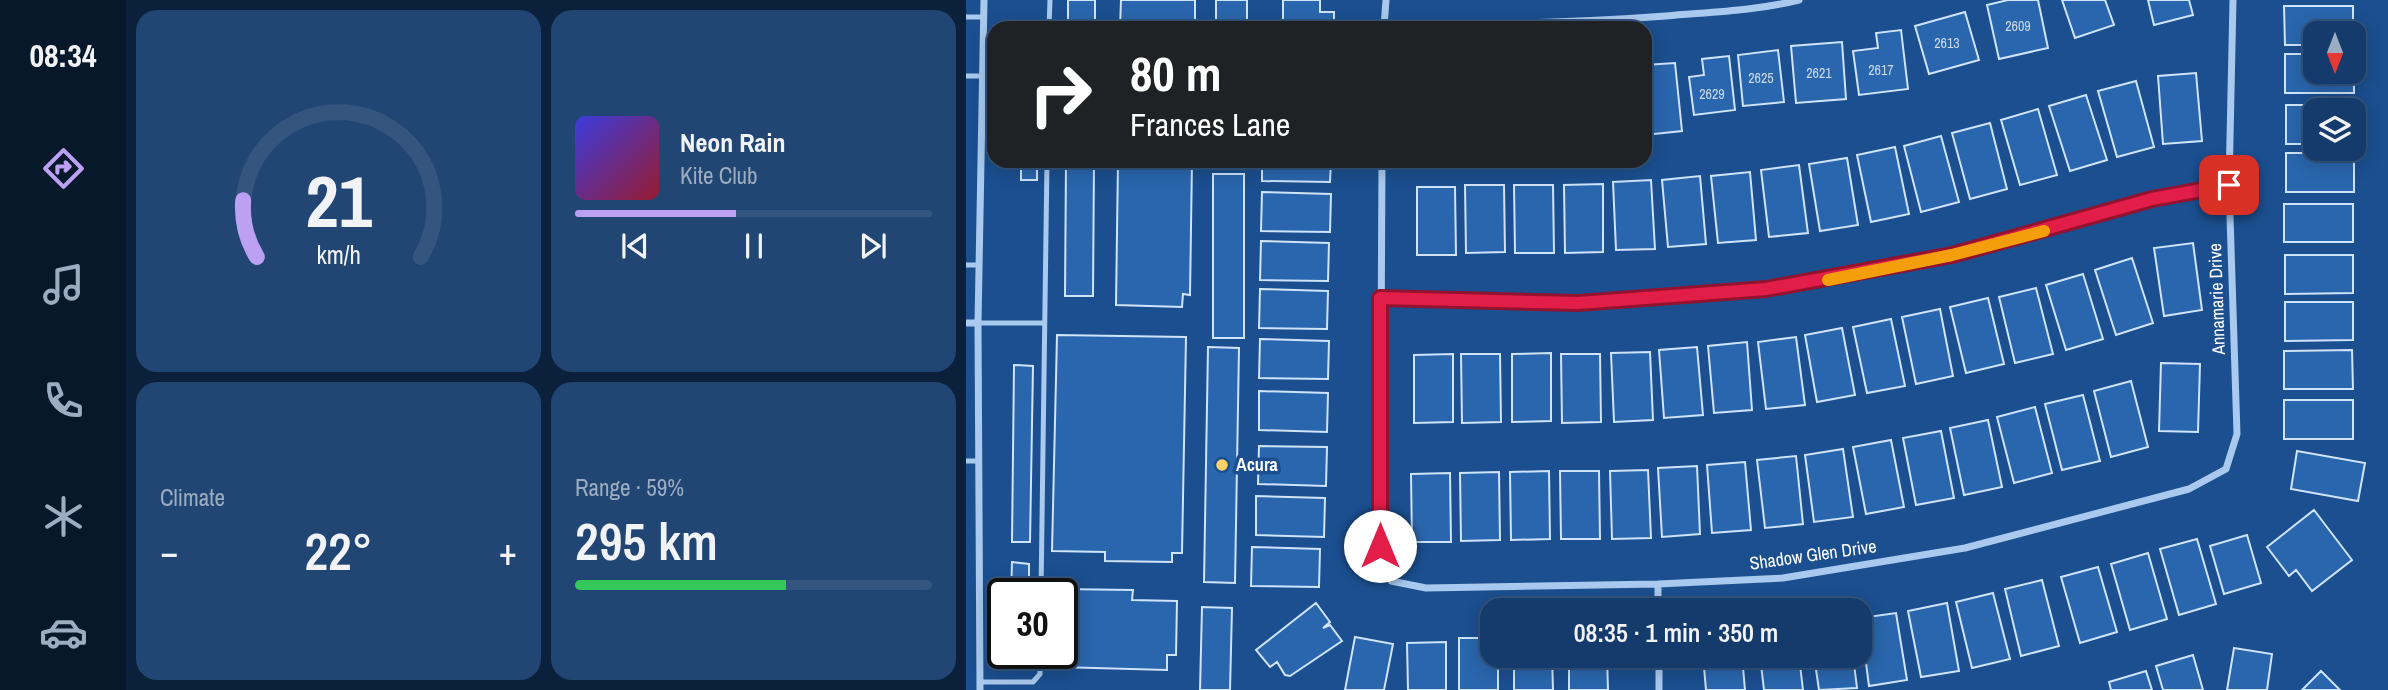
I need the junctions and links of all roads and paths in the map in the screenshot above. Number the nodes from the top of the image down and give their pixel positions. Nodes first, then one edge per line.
1 (984, 0) edge
2 (1050, 0) edge
3 (1386, 0) edge
4 (1798, 0) edge
5 (2234, 0) edge
6 (966, 17) edge
7 (984, 17) junction
8 (1049, 21) edge
9 (1384, 21) edge
10 (1568, 21) edge
11 (966, 76) edge
12 (983, 76) junction
13 (1047, 168) edge
14 (1382, 168) edge
15 (2229, 185) junction
16 (966, 265) edge
17 (979, 265) junction
18 (1380, 298) junction
19 (966, 323) edge
20 (978, 323) junction
21 (1044, 323) junction
22 (966, 461) edge
23 (979, 461) junction
24 (2226, 469) joint
25 (1041, 578) edge
26 (1658, 584) junction
27 (1658, 598) edge
28 (1659, 668) edge
29 (1040, 669) edge
30 (980, 686) edge
31 (1659, 690) edge

1 - 7 street
2 - 8 lane
3 - 9 street
4 - 10 street
5 - 15 street, Annamarie Drive
6 - 7 lane
7 - 12 street
11 - 12 lane
12 - 17 street
13 - 21 lane
14 - 18 street
15 - 18 street
15 - 24 street, Annamarie Drive
16 - 17 lane
17 - 20 street
18 - 26 street, Shadow Glen Drive
19 - 20 street
20 - 21 lane
20 - 23 street
21 - 25 lane
22 - 23 lane
23 - 30 street
24 - 26 street, Shadow Glen Drive
26 - 27 street
28 - 31 street
29 - 30 lane

